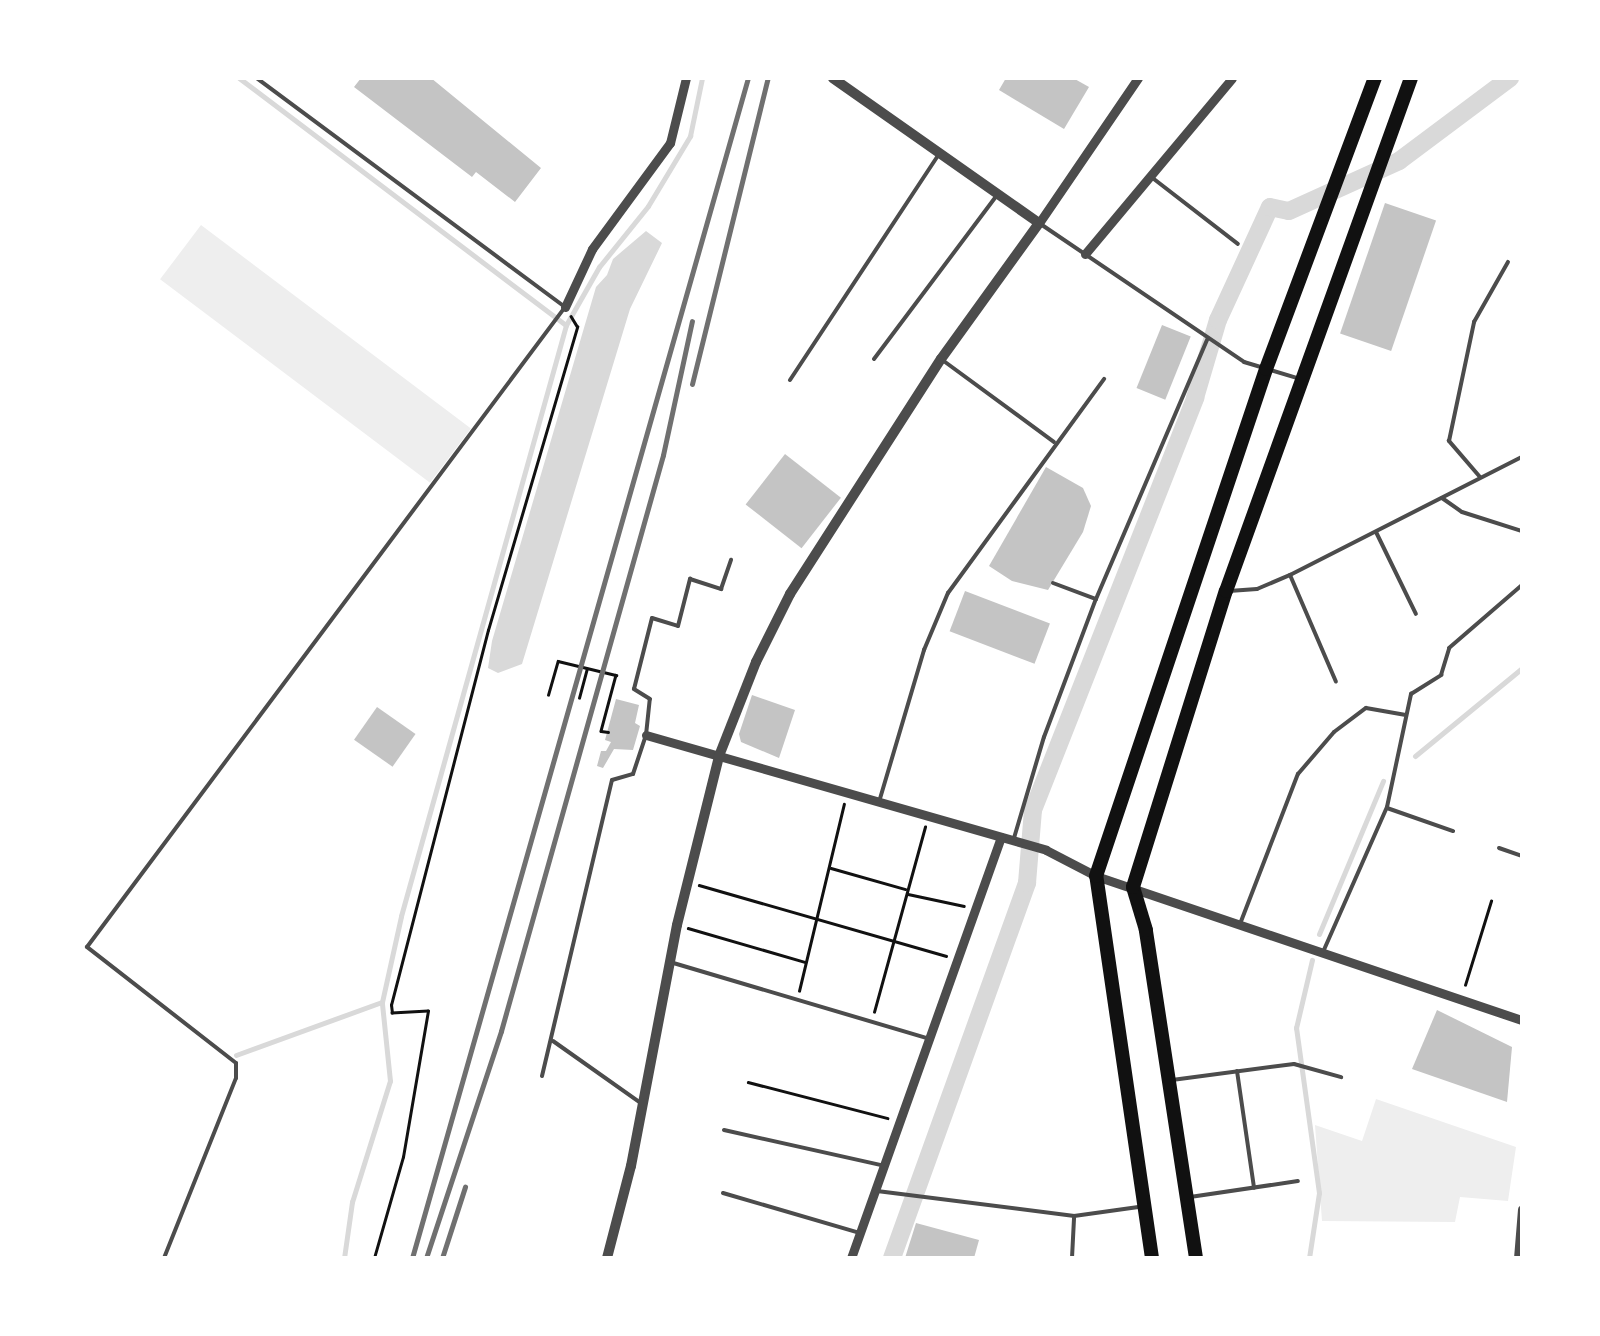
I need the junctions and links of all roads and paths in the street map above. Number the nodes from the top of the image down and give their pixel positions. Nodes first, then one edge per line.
1 (257, 78) edge
2 (686, 78) edge
3 (833, 78) edge
4 (1138, 78) edge
5 (1232, 78) edge
6 (1375, 78) edge
7 (1411, 78) edge
8 (940, 153) junction
9 (1150, 176) junction
10 (998, 194) junction
11 (1039, 223) junction
12 (1238, 244) dead end
13 (1084, 254) junction
14 (1508, 262) dead end
15 (565, 307) junction
16 (1207, 340) junction
17 (874, 359) dead end
18 (941, 359) junction
19 (1266, 370) junction
20 (1104, 379) dead end
21 (1302, 379) junction
22 (790, 380) dead end
23 (1054, 442) junction
24 (1522, 457) edge
25 (1480, 477) junction
26 (1442, 498) junction
27 (1522, 531) edge
28 (1376, 532) junction
29 (732, 560) dead end
30 (1290, 576) junction
31 (1053, 583) dead end
32 (1522, 585) edge
33 (1226, 591) junction
34 (1096, 599) junction
35 (1416, 614) dead end
36 (587, 667) junction
37 (1336, 682) dead end
38 (548, 695) dead end
39 (579, 698) dead end
40 (1404, 715) junction
41 (608, 732) dead end
42 (646, 735) junction
43 (719, 756) junction
44 (846, 793) junction
45 (879, 802) junction
46 (1387, 808) junction
47 (928, 816) junction
48 (1453, 832) dead end
49 (1001, 837) junction
50 (1017, 842) junction
51 (1499, 848) dead end
52 (1522, 856) edge
53 (830, 868) junction
54 (1096, 876) junction
55 (688, 882) junction
56 (1133, 887) junction
57 (907, 892) junction
58 (1491, 901) dead end
59 (975, 908) junction
60 (818, 918) junction
61 (1240, 924) junction
62 (677, 925) junction
63 (894, 941) junction
64 (1324, 952) junction
65 (956, 959) junction
66 (670, 962) junction
67 (806, 962) junction
68 (1460, 999) junction
69 (797, 1000) junction
70 (1522, 1020) edge
71 (871, 1022) junction
72 (927, 1038) junction
73 (552, 1041) junction
74 (1238, 1072) junction
75 (542, 1076) dead end
76 (1341, 1078) dead end
77 (1167, 1080) junction
78 (748, 1082) dead end
79 (642, 1104) junction
80 (898, 1121) junction
81 (724, 1130) dead end
82 (883, 1166) junction
83 (1298, 1181) dead end
84 (1254, 1188) junction
85 (877, 1191) junction
86 (723, 1193) dead end
87 (1185, 1197) junction
88 (1143, 1206) junction
89 (1522, 1209) edge
90 (1074, 1216) junction
91 (860, 1233) junction
92 (164, 1258) edge
93 (374, 1258) edge
94 (607, 1258) edge
95 (851, 1258) edge
96 (1072, 1258) edge
97 (1152, 1258) edge
98 (1196, 1258) edge
99 (1518, 1258) edge

1 - 15 lane
2 - 15 street
3 - 8 street
4 - 11 street
5 - 9 street
6 - 19 main road
7 - 21 main road
8 - 10 street
8 - 22 lane
9 - 12 lane
9 - 13 street
10 - 11 street
10 - 17 lane
11 - 13 lane
11 - 18 street
13 - 16 lane
14 - 25 lane
15 - 92 lane
15 - 93 path
16 - 19 lane
16 - 34 lane
18 - 23 lane
18 - 43 street
19 - 21 lane
19 - 54 main road
20 - 23 lane
21 - 33 main road
23 - 45 lane
24 - 25 lane
25 - 26 lane
26 - 27 lane
26 - 28 lane
28 - 30 lane
28 - 35 lane
29 - 42 lane
30 - 33 lane
30 - 37 lane
31 - 34 lane
32 - 40 lane
33 - 56 main road
34 - 50 lane
36 - 38 path
36 - 39 path
36 - 41 path
40 - 46 lane
40 - 61 lane
42 - 43 street
42 - 73 lane
43 - 44 street
43 - 55 street
44 - 45 street
44 - 53 path
45 - 47 street
46 - 48 lane
46 - 64 lane
47 - 49 street
47 - 57 path
49 - 50 street
49 - 59 street
50 - 54 street
51 - 52 lane
53 - 57 path
53 - 60 path
54 - 56 street
54 - 88 main road
55 - 60 path
55 - 62 street
56 - 61 street
56 - 77 main road
57 - 59 path
57 - 63 path
58 - 68 path
59 - 65 street
60 - 63 path
60 - 67 path
61 - 64 street
62 - 66 street
62 - 67 path
63 - 65 path
63 - 71 path
64 - 68 street
65 - 72 street
66 - 69 lane
66 - 79 street
67 - 69 path
68 - 70 street
69 - 71 lane
71 - 72 lane
72 - 80 street
73 - 75 lane
73 - 79 lane
74 - 76 lane
74 - 77 lane
74 - 84 lane
77 - 87 main road
78 - 80 path
79 - 94 street
80 - 82 street
81 - 82 lane
82 - 85 street
83 - 84 lane
84 - 87 lane
85 - 90 lane
85 - 91 street
86 - 91 lane
87 - 98 main road
88 - 90 lane
88 - 97 main road
89 - 99 street
90 - 96 lane
91 - 95 street

